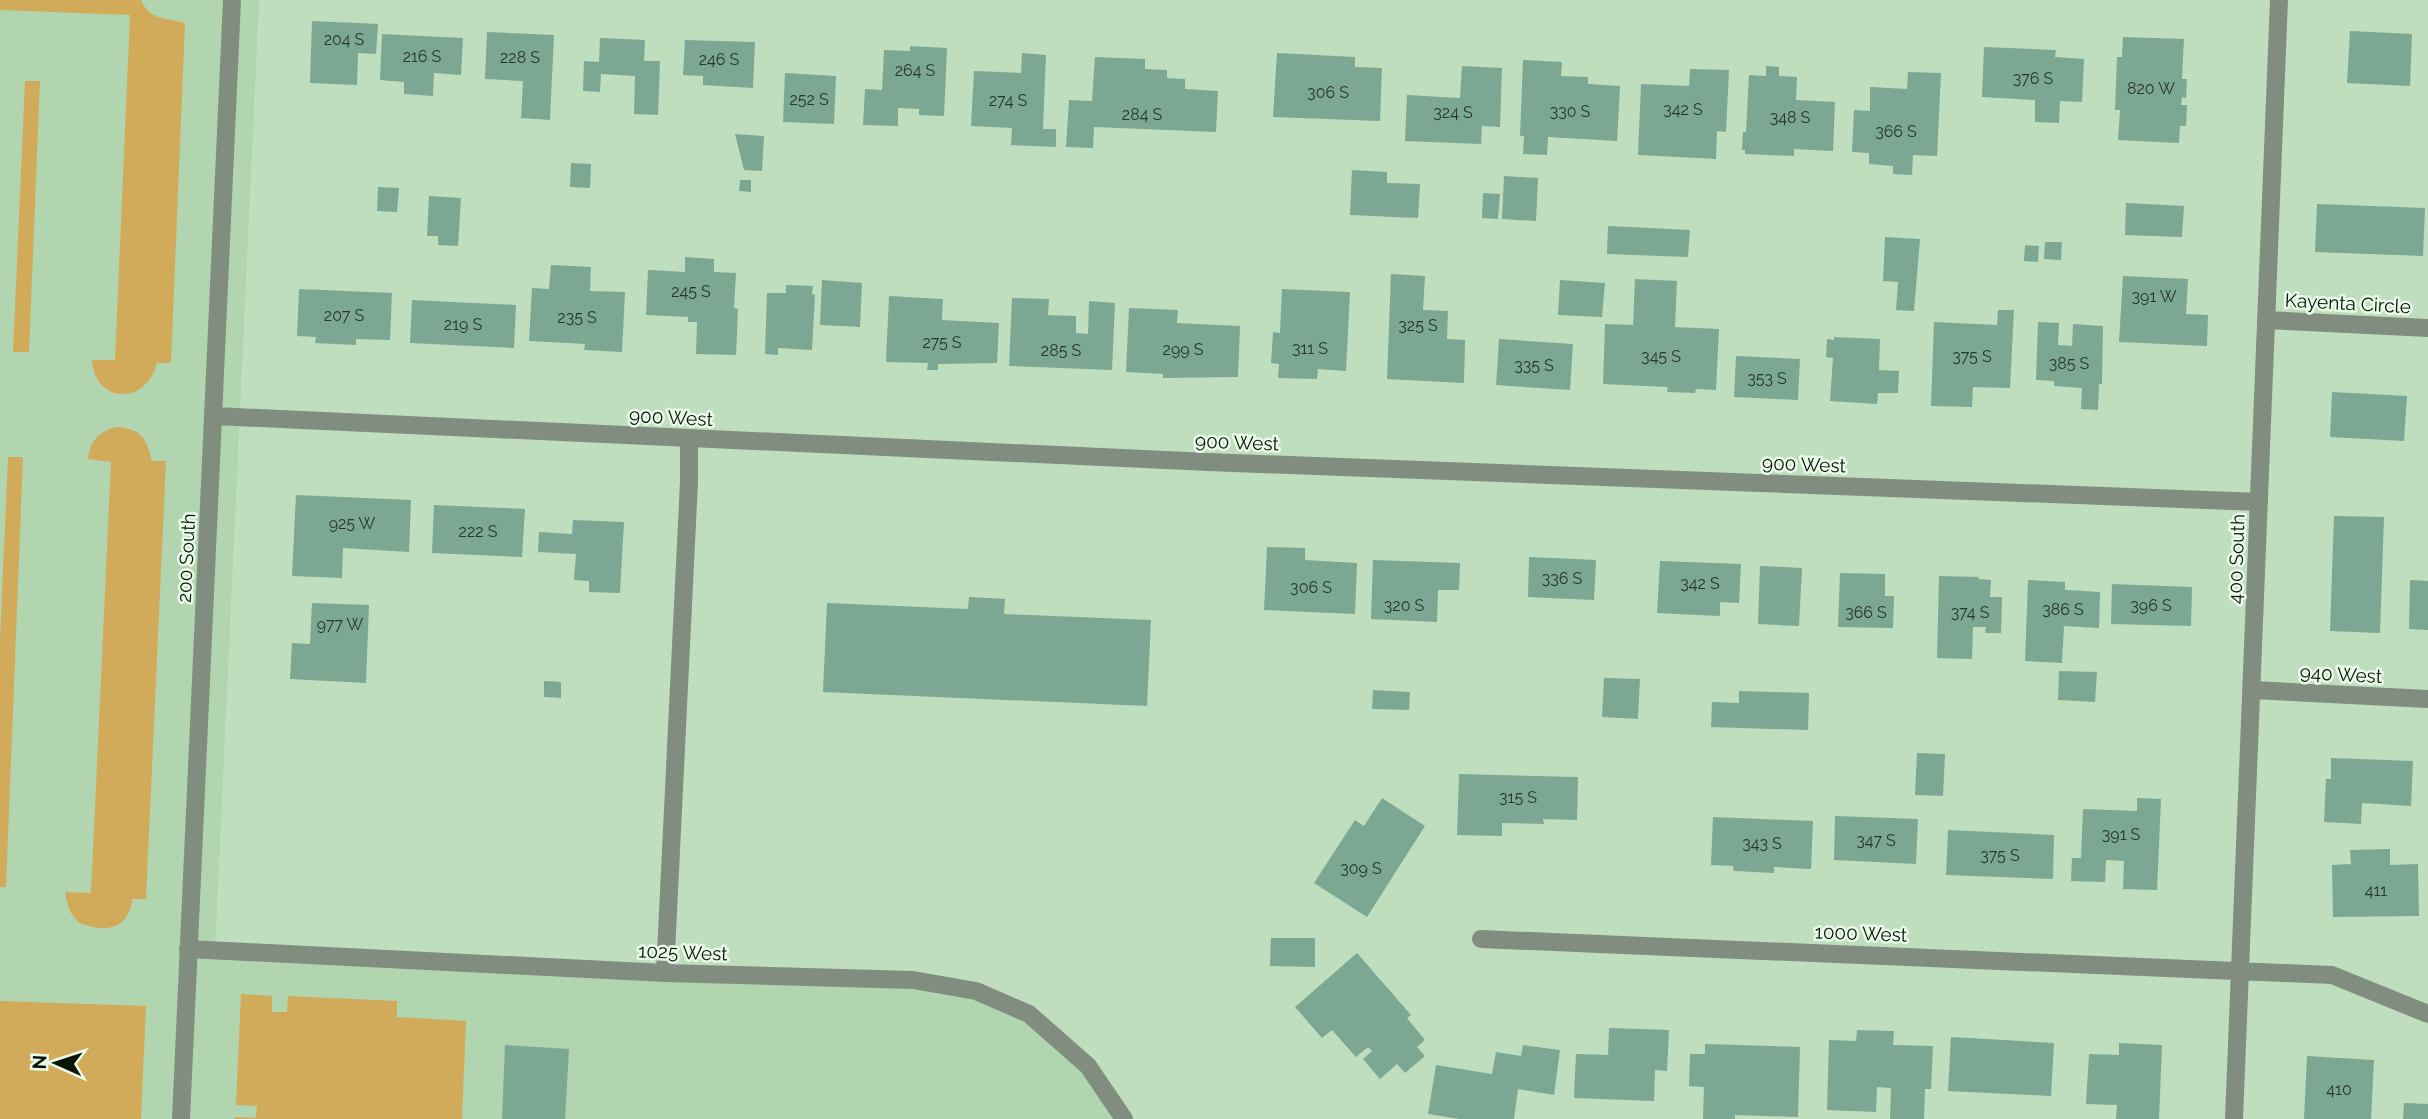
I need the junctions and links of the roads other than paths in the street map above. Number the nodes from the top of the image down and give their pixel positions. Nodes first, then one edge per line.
1 (232, 0) edge
2 (2279, 0) edge
3 (2266, 320) junction
4 (2428, 328) edge
5 (215, 416) junction
6 (689, 439) junction
7 (2259, 502) junction
8 (2252, 690) junction
9 (2428, 699) edge
10 (1481, 939) dead end
11 (188, 949) junction
12 (2239, 970) junction
13 (665, 972) junction
14 (2428, 1014) edge
15 (181, 1119) edge
16 (1124, 1119) edge
17 (2234, 1119) edge

1 - 5 street, 200 South
2 - 3 street, 400 South
3 - 4 street, Kayenta Circle
3 - 7 street, 400 South
5 - 6 street, 900 West
5 - 11 street, 200 South
6 - 7 street, 900 West
6 - 13 street
7 - 8 street, 400 South
8 - 9 street, 940 West
8 - 12 street, 400 South
10 - 12 street, 1000 West
11 - 13 street, 1025 West
11 - 15 street, 200 South
12 - 14 street, 1000 West
12 - 17 street, 400 South
13 - 16 street, 1025 West

